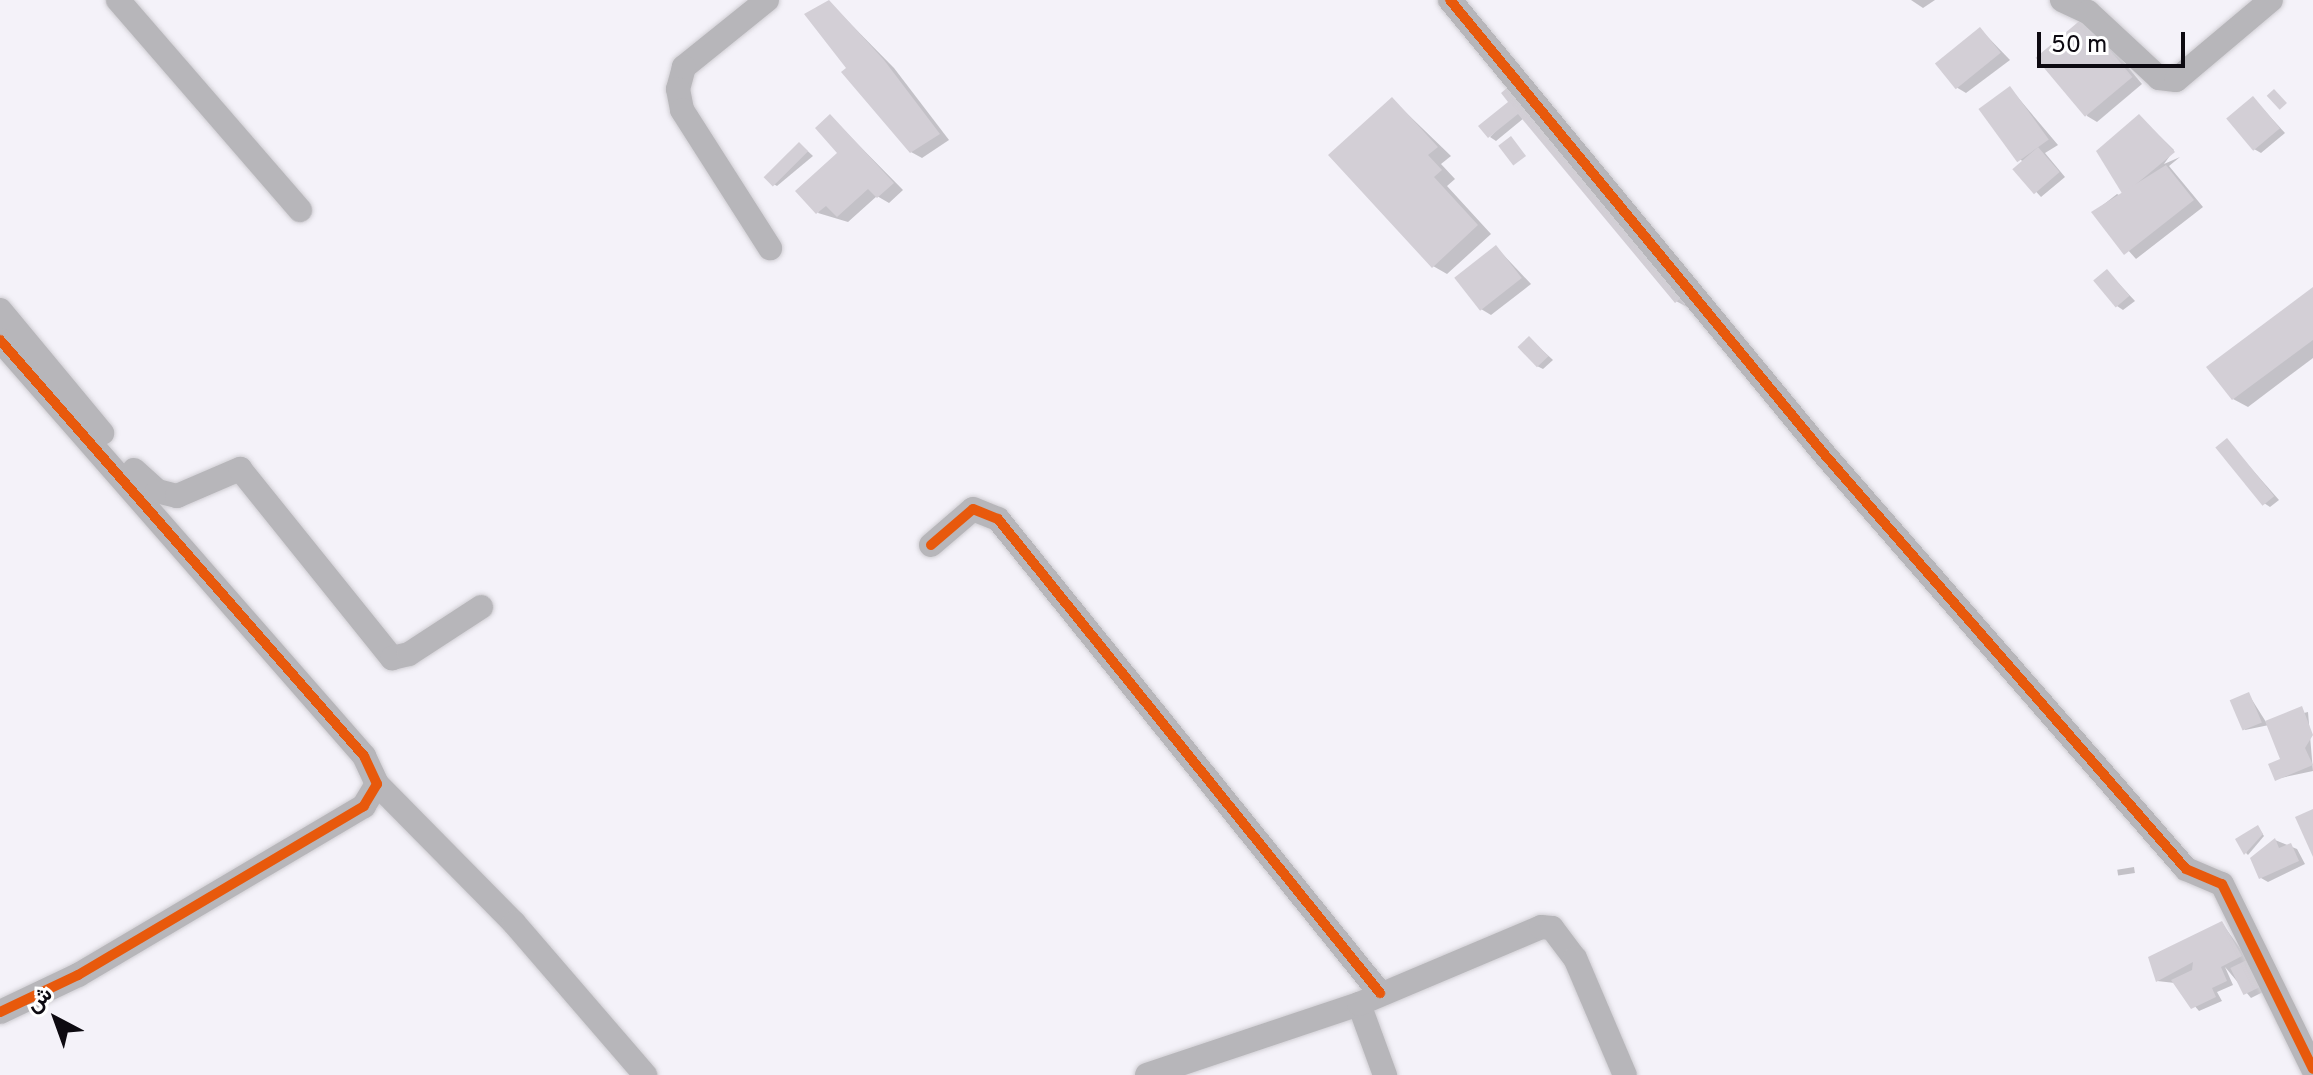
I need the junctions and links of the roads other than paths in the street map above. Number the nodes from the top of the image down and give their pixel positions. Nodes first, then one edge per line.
1 (118, 0) edge
2 (767, 0) edge
3 (1450, 0) edge
4 (2062, 0) edge
5 (2271, 0) edge
6 (300, 210) dead end
7 (770, 248) dead end
8 (0, 310) edge
9 (0, 340) edge
10 (931, 545) dead end
11 (481, 607) dead end
12 (377, 784) junction
13 (1370, 999) junction
14 (0, 1012) edge
15 (2313, 1069) edge
16 (645, 1075) edge
17 (1147, 1075) edge
18 (1385, 1075) edge
19 (1625, 1075) edge

1 - 6 street
2 - 7 street
3 - 15 street
4 - 5 street
8 - 11 street
9 - 12 street
10 - 13 street
12 - 14 street
12 - 16 street
13 - 17 street
13 - 18 street
13 - 19 street

